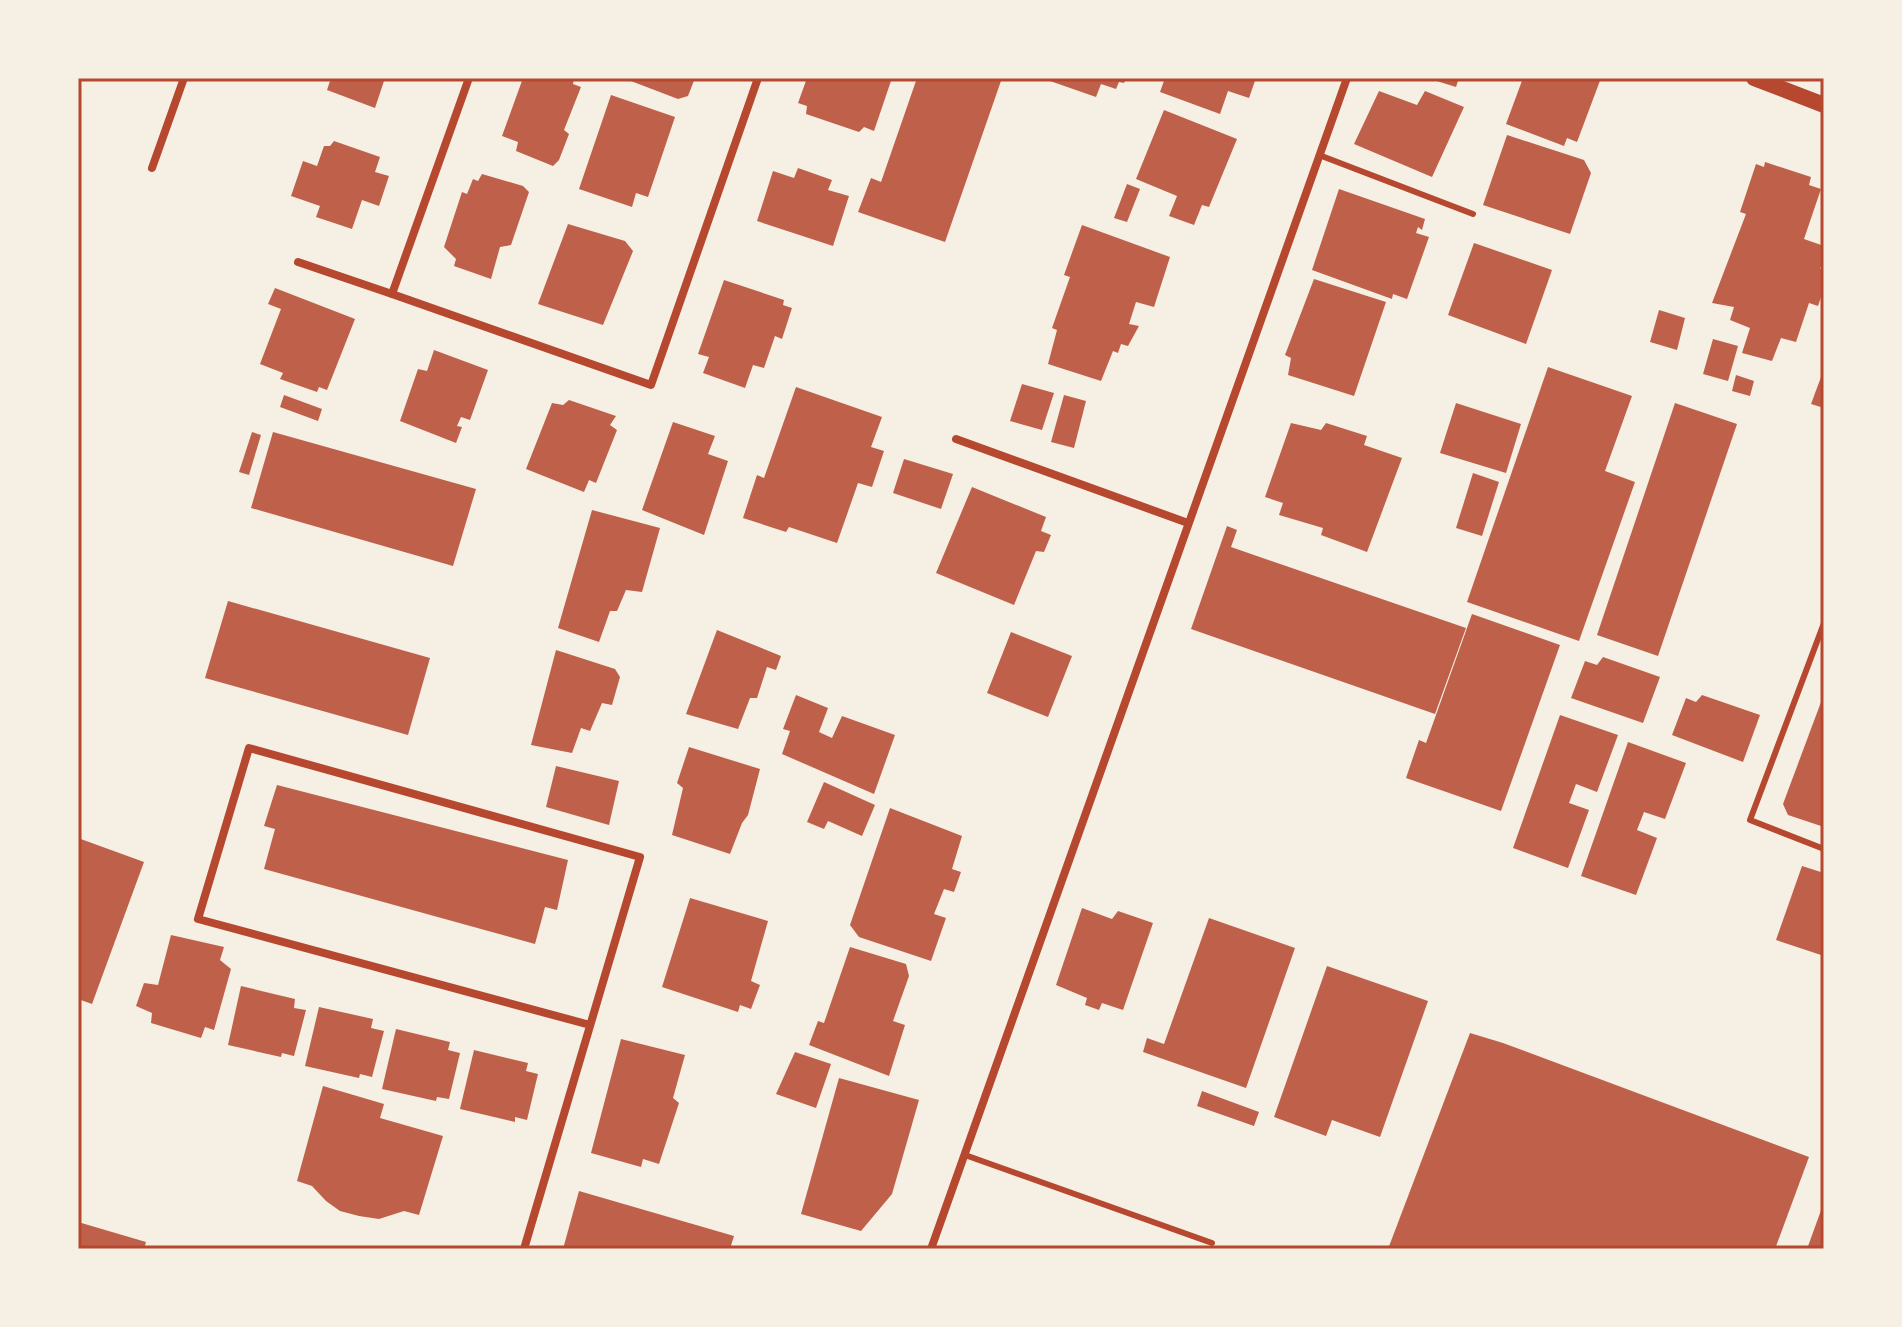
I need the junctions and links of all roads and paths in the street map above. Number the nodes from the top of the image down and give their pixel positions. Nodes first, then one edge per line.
1 (184, 78) edge
2 (469, 78) edge
3 (758, 78) edge
4 (1347, 78) edge
5 (1754, 78) edge
6 (1824, 105) edge
7 (1319, 155) junction
8 (152, 168) dead end
9 (1473, 214) dead end
10 (298, 262) dead end
11 (392, 294) junction
12 (956, 439) dead end
13 (1188, 523) junction
14 (1824, 623) edge
15 (1824, 849) edge
16 (590, 1025) junction
17 (965, 1155) junction
18 (1212, 1243) dead end
19 (524, 1249) edge
20 (931, 1249) edge

1 - 8 street
2 - 11 street
3 - 11 street
4 - 7 street
5 - 6 main road
7 - 9 lane
7 - 13 street
10 - 11 street
12 - 13 street
13 - 17 street
14 - 15 lane
16 - 16 street
16 - 19 street
17 - 18 lane
17 - 20 street

